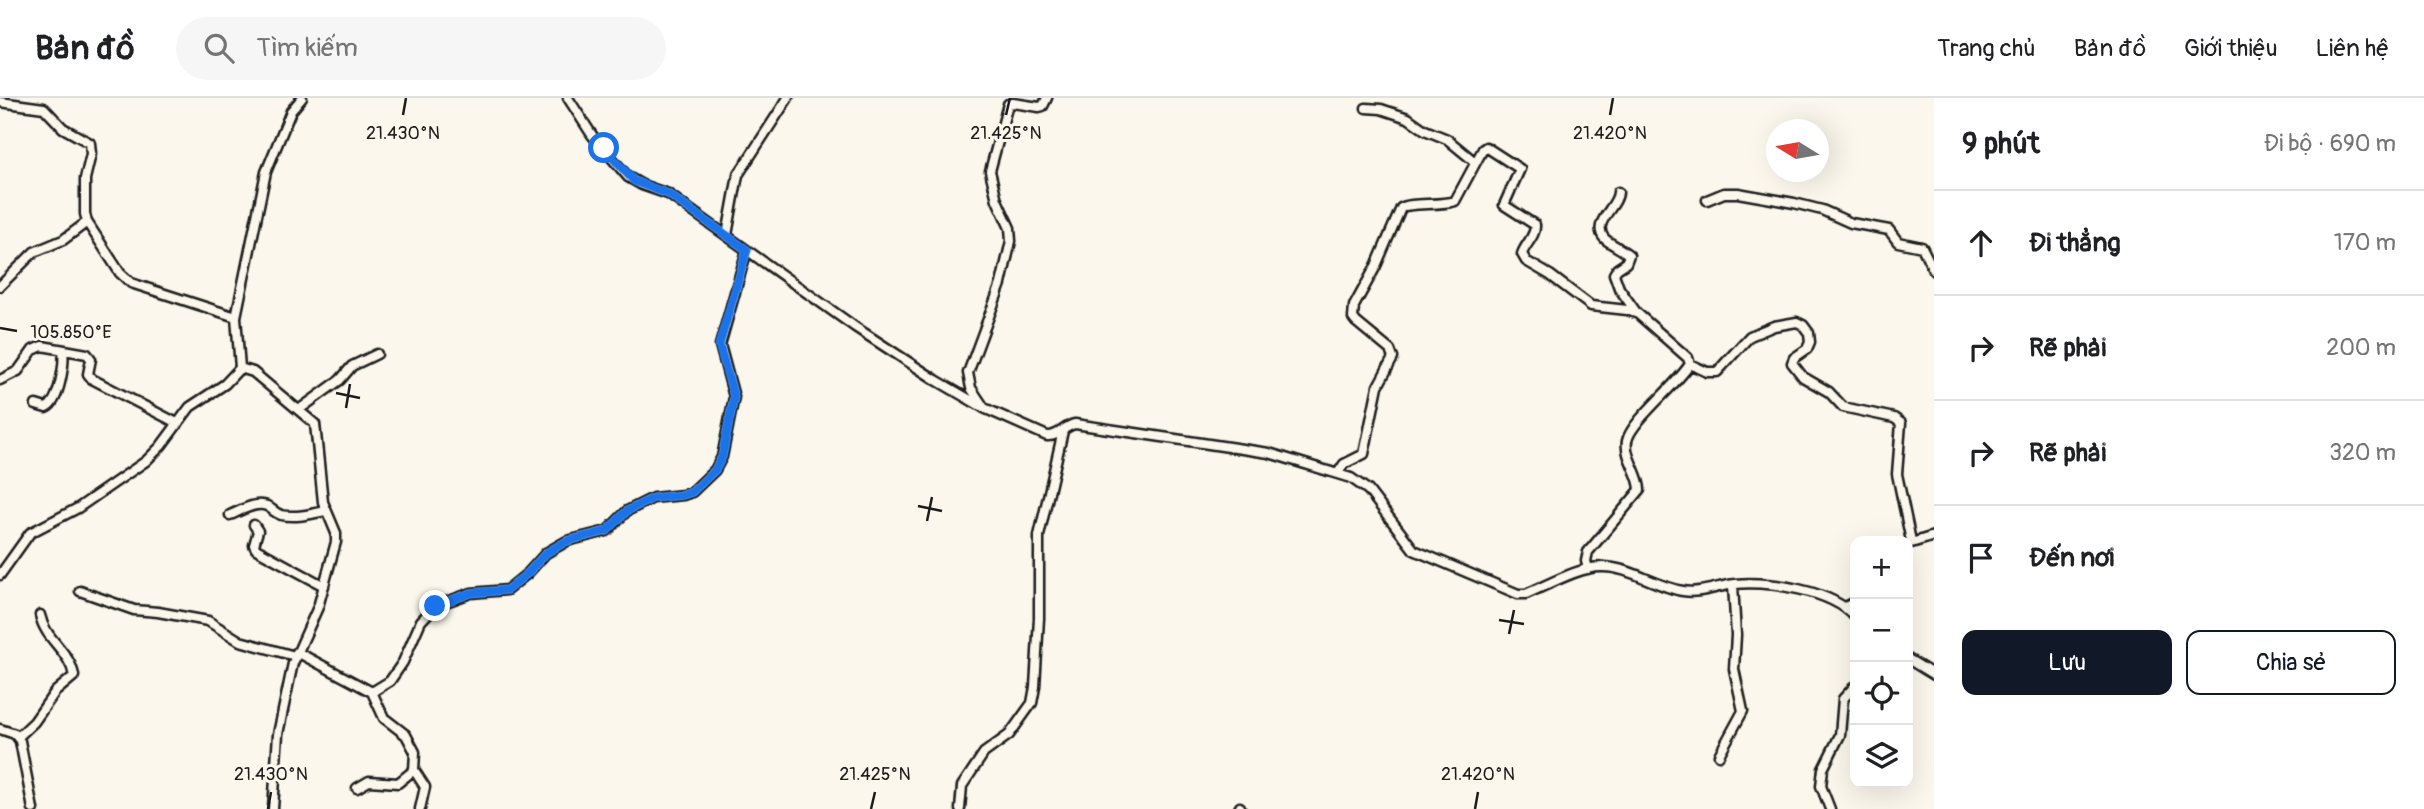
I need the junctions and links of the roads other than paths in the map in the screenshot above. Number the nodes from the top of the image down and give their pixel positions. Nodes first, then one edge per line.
1 (302, 98) edge
2 (568, 98) edge
3 (788, 98) edge
4 (1047, 98) edge
5 (0, 102) edge
6 (1366, 108) dead end
7 (1475, 162) junction
8 (1618, 192) dead end
9 (1707, 200) dead end
10 (87, 222) junction
11 (727, 235) junction
12 (747, 250) junction
13 (1934, 271) edge
14 (0, 286) edge
15 (1638, 314) junction
16 (236, 317) junction
17 (63, 350) junction
18 (377, 354) dead end
19 (1690, 364) junction
20 (240, 368) junction
21 (0, 380) edge
22 (36, 405) dead end
23 (985, 408) junction
24 (300, 410) junction
25 (177, 423) junction
26 (1063, 431) junction
27 (1338, 474) junction
28 (326, 510) junction
29 (230, 515) dead end
30 (254, 526) dead end
31 (1909, 536) edge
32 (1934, 536) edge
33 (1913, 541) edge
34 (1588, 569) junction
35 (0, 575) edge
36 (1732, 585) junction
37 (324, 586) junction
38 (80, 591) dead end
39 (1850, 604) edge
40 (1845, 607) junction
41 (1850, 612) edge
42 (40, 615) dead end
43 (296, 654) junction
44 (1913, 662) edge
45 (1934, 675) edge
46 (1850, 691) edge
47 (372, 692) junction
48 (0, 729) edge
49 (18, 737) junction
50 (1719, 755) dead end
51 (414, 770) junction
52 (357, 788) dead end
53 (33, 809) edge
54 (273, 809) edge
55 (420, 809) edge
56 (960, 809) edge
57 (1830, 809) edge

1 - 16 street
2 - 11 street
3 - 11 street
4 - 23 street
5 - 10 street
6 - 7 street
7 - 15 street
7 - 27 street
8 - 15 street
9 - 13 street
10 - 14 street
10 - 16 street
11 - 12 street
12 - 23 street
12 - 47 street
15 - 19 street
16 - 20 street
17 - 21 street
17 - 22 street
17 - 25 street
18 - 24 street
19 - 31 street
19 - 34 street
20 - 24 street
20 - 25 street
23 - 26 street
24 - 28 street
25 - 35 street
26 - 27 street
26 - 56 street
27 - 34 street
28 - 29 street
28 - 37 street
30 - 37 street
32 - 33 street
34 - 36 street
36 - 40 street
36 - 50 street
37 - 43 street
38 - 43 street
39 - 40 street
40 - 41 street
42 - 49 street
43 - 47 street
43 - 54 street
44 - 45 street
46 - 57 street
47 - 51 street
48 - 49 street
49 - 53 street
51 - 52 street
51 - 55 street

